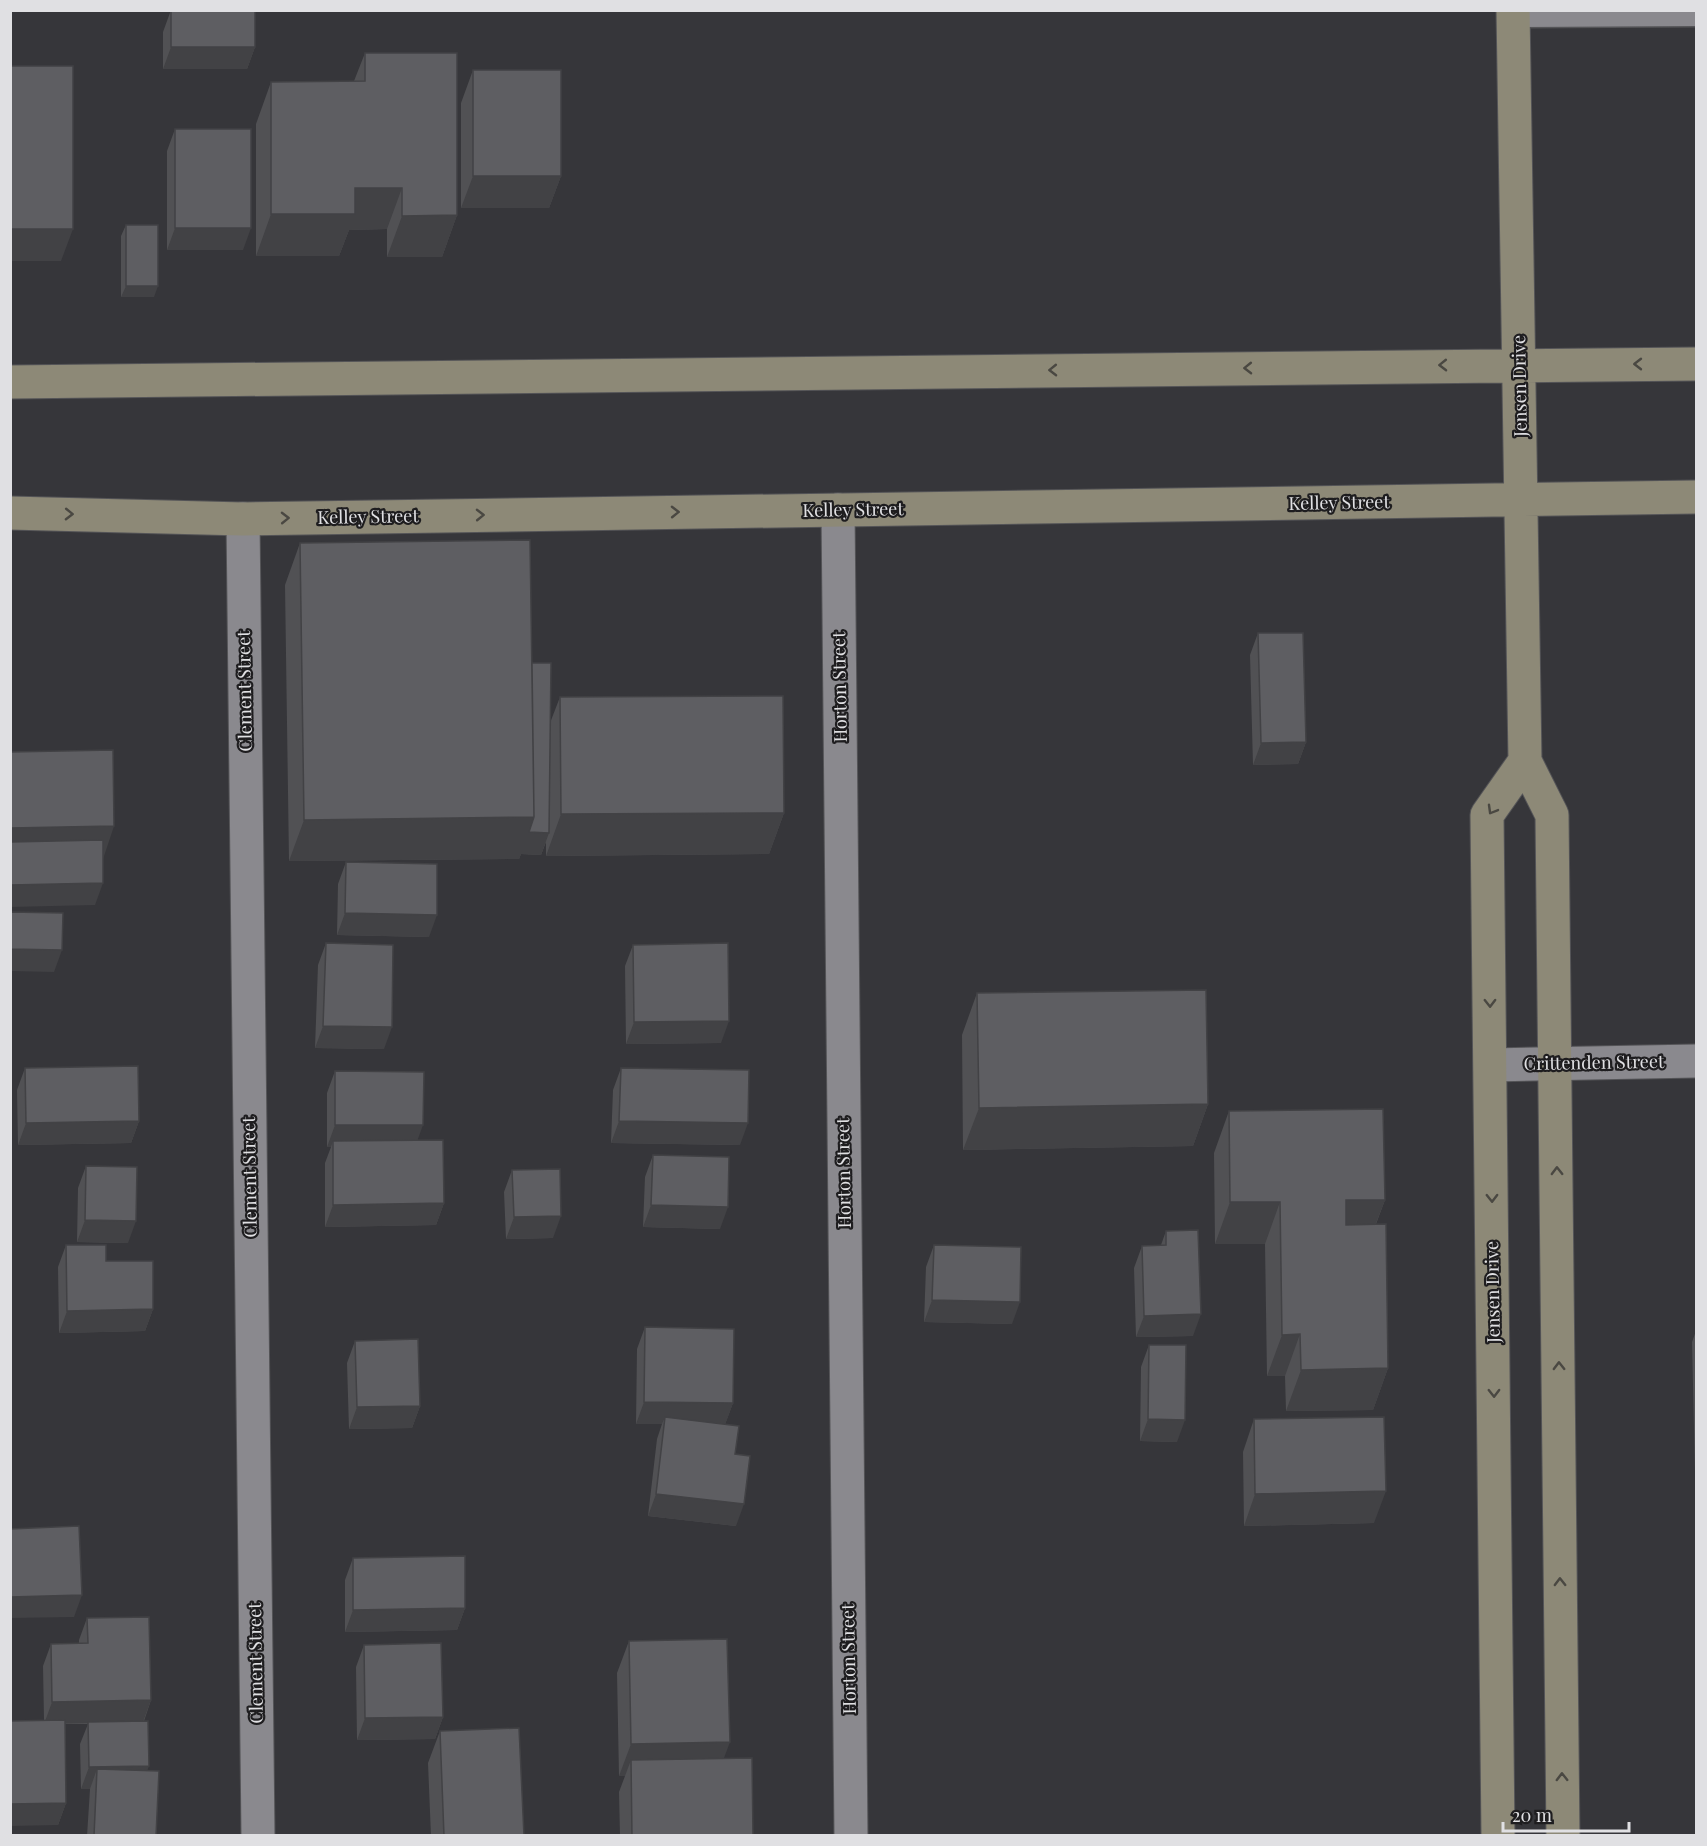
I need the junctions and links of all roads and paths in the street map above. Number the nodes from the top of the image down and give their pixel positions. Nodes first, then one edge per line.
1 (1513, 13) edge
2 (1696, 15) edge
3 (1520, 364) junction
4 (1696, 364) edge
5 (10, 382) edge
6 (1696, 497) edge
7 (1521, 500) junction
8 (838, 510) junction
9 (10, 513) edge
10 (243, 519) junction
11 (1525, 761) junction
12 (1696, 1061) edge
13 (1556, 1064) junction
14 (1491, 1065) junction
15 (258, 1836) edge
16 (851, 1836) edge
17 (1498, 1836) edge
18 (1563, 1836) edge

1 - 2 lane
1 - 3 main road, Jensen Drive
4 -> 3 main road
3 -> 5 main road
3 - 7 main road, Jensen Drive
6 - 7 main road, Kelley Street
7 - 8 main road, Kelley Street
7 - 11 main road, Jensen Drive
10 -> 8 main road, Kelley Street
8 - 16 street, Horton Street
9 -> 10 main road, Kelley Street
10 - 15 street, Clement Street
11 - 13 main road, Jensen Drive
11 -> 14 main road, Jensen Drive
12 - 13 street, Crittenden Street
13 - 14 street, Crittenden Street
18 -> 13 main road, Jensen Drive
14 -> 17 main road, Jensen Drive

